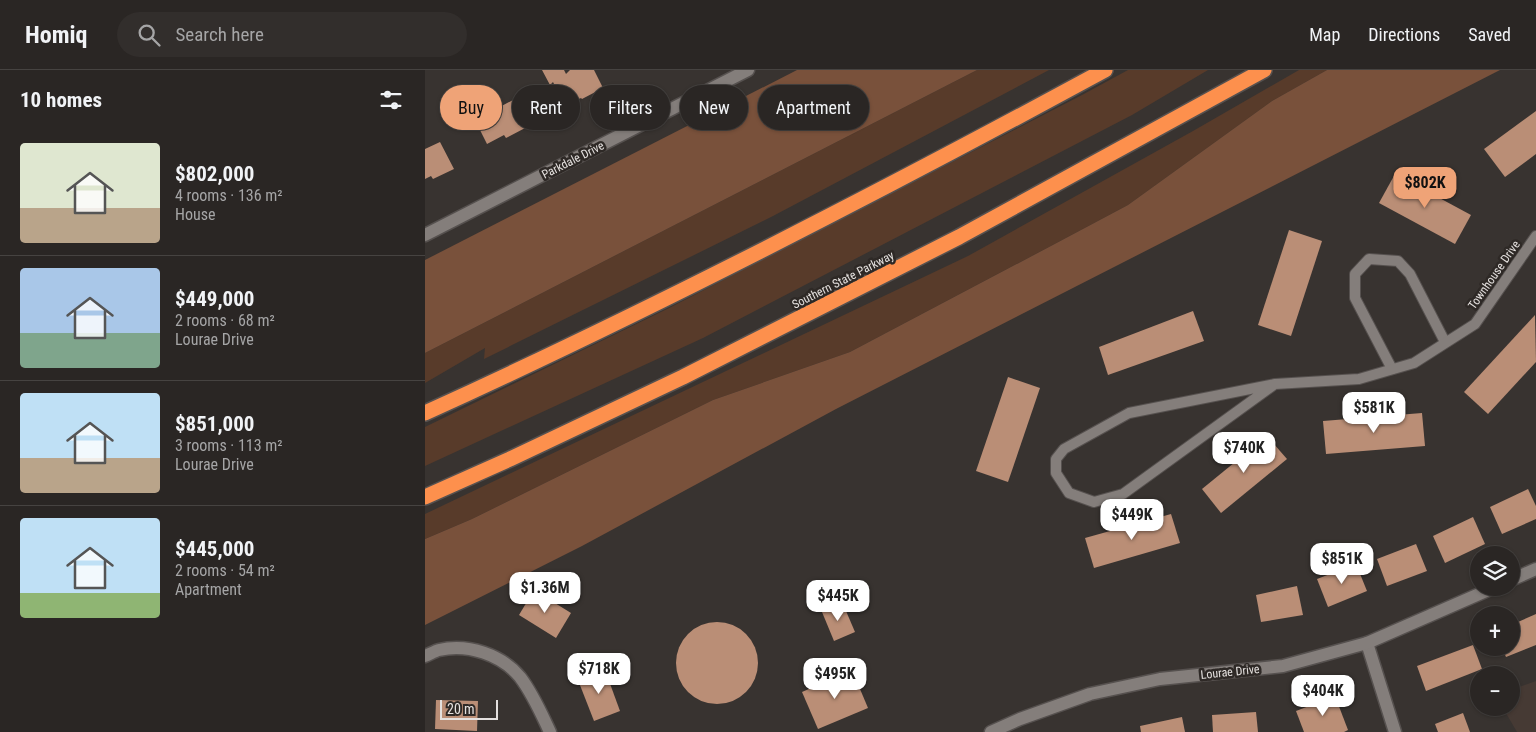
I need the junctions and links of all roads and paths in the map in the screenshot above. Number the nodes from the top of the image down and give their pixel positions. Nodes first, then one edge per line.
1 (748, 70) edge
2 (1105, 70) edge
3 (1264, 70) edge
4 (425, 236) edge
5 (1536, 236) edge
6 (1445, 342) junction
7 (1392, 369) junction
8 (1275, 384) junction
9 (425, 413) edge
10 (425, 497) edge
11 (1536, 569) edge
12 (1520, 576) edge
13 (1475, 596) edge
14 (1367, 643) junction
15 (425, 656) edge
16 (550, 732) edge
17 (991, 732) edge
18 (1395, 732) edge

1 - 4 street, Parkdale Drive
2 - 9 highway
3 - 10 highway, Southern State Parkway
5 - 6 lane, Townhouse Drive
6 - 7 lane, Townhouse Drive
6 - 7 lane
7 - 8 lane, Townhouse Drive
8 - 8 lane, Townhouse Drive
11 - 12 street
13 - 14 street, Lourae Drive
14 - 17 street, Lourae Drive
14 - 18 street
15 - 16 street

